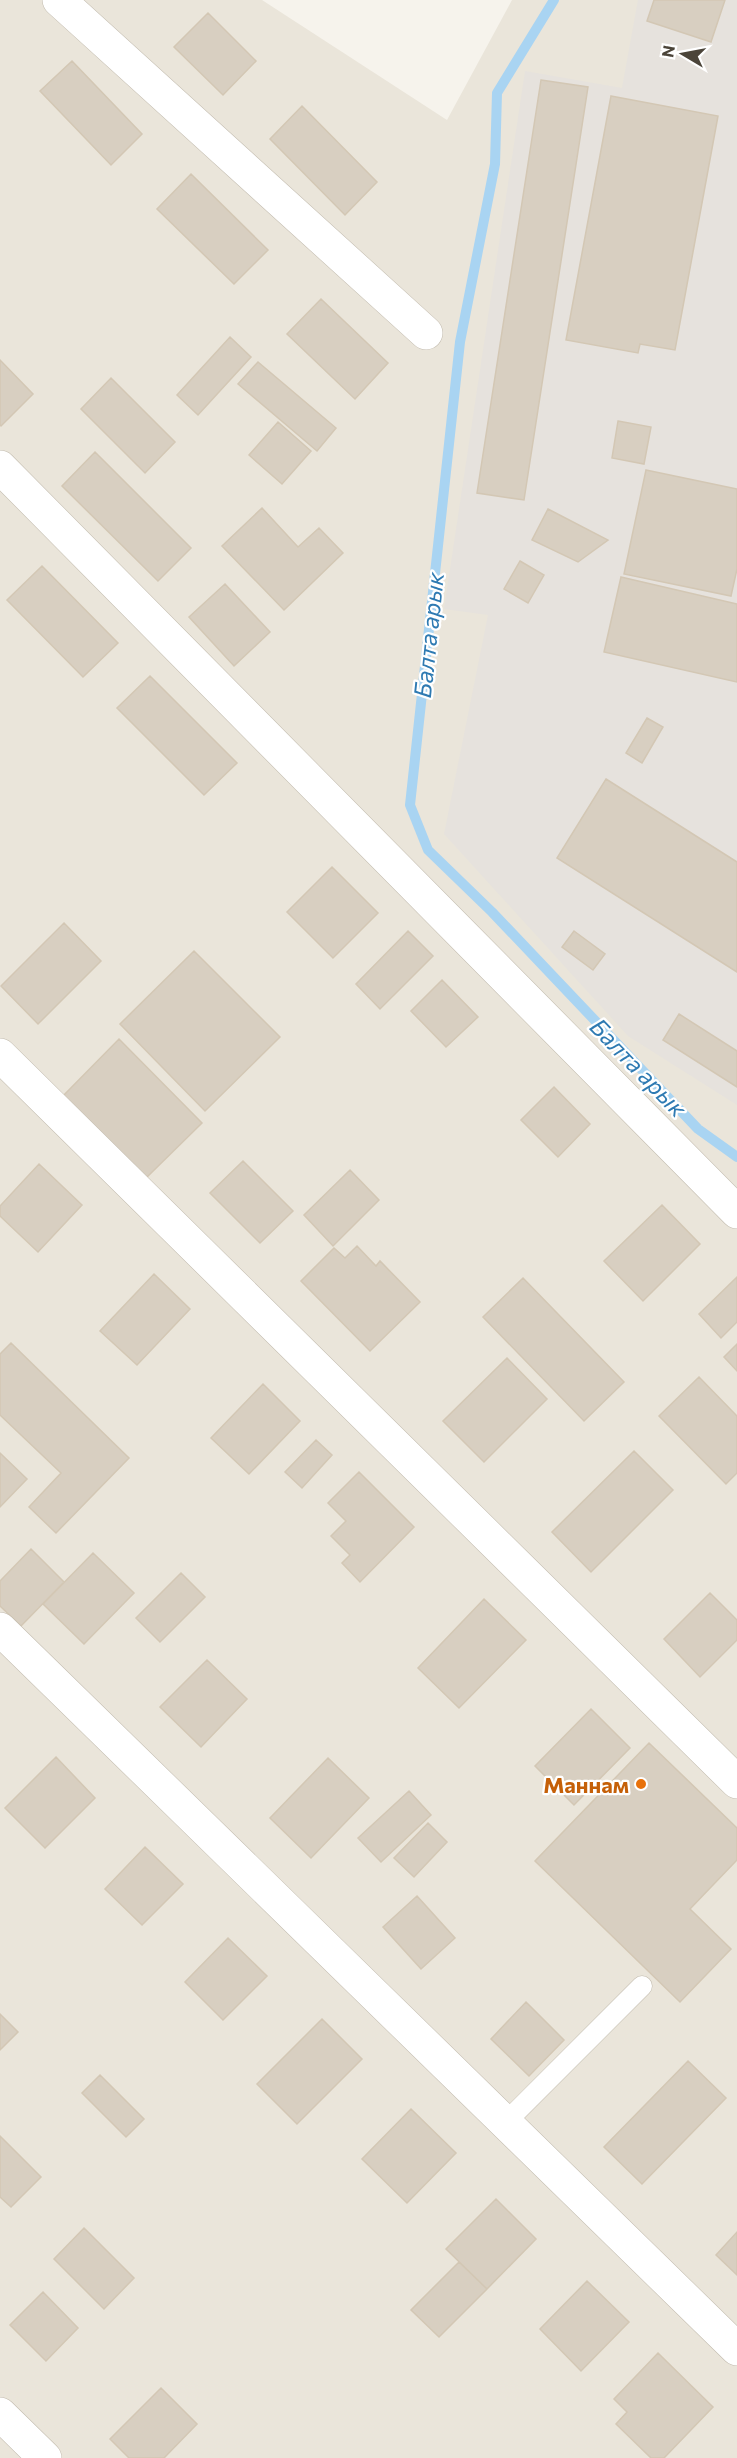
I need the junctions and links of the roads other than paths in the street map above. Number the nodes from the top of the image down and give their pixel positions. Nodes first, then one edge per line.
1 (59, 0) edge
2 (426, 333) dead end
3 (0, 467) edge
4 (0, 1055) edge
5 (735, 1208) edge
6 (0, 1629) edge
7 (737, 1782) edge
8 (642, 1986) dead end
9 (505, 2123) junction
10 (737, 2349) edge
11 (0, 2414) edge
12 (45, 2458) edge

1 - 2 street
3 - 5 street
4 - 7 street
6 - 9 street
8 - 9 lane
9 - 10 street
11 - 12 street

